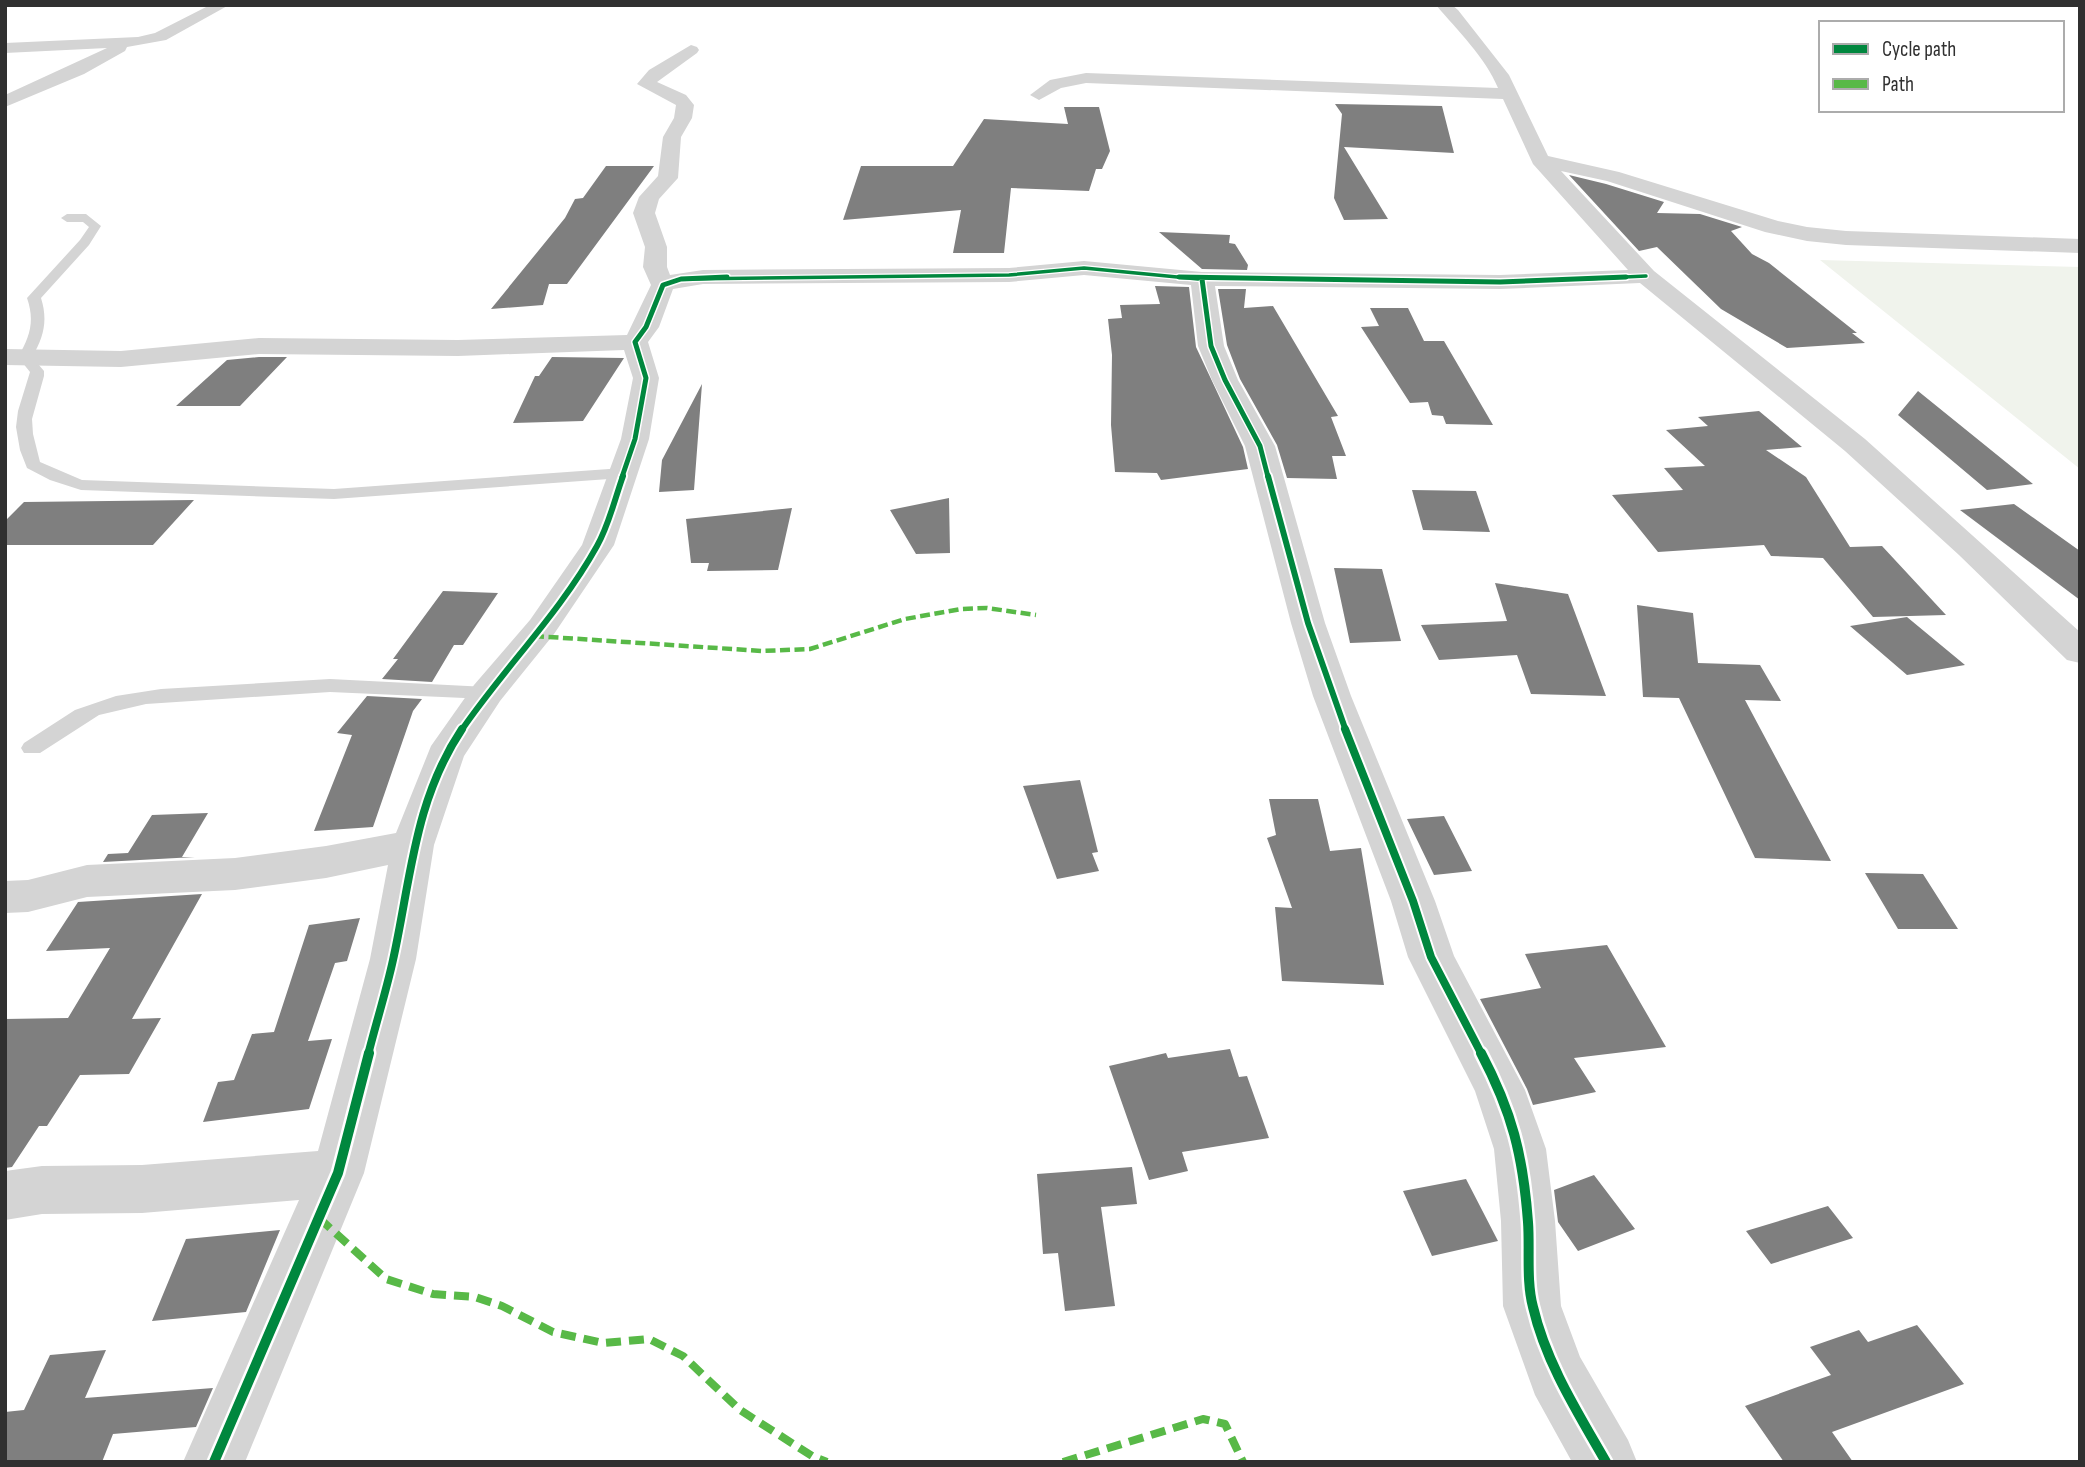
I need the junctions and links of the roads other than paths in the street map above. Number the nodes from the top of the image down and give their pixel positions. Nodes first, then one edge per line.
1 (222, 5) edge
2 (1443, 5) edge
3 (124, 46) dead end
4 (5, 48) edge
5 (691, 50) dead end
6 (1511, 94) junction
7 (1040, 95) dead end
8 (5, 102) edge
9 (1540, 160) junction
10 (67, 218) dead end
11 (2080, 246) edge
12 (1646, 275) junction
13 (1202, 279) junction
14 (663, 285) junction
15 (635, 342) junction
16 (15, 357) edge
17 (623, 473) junction
18 (2080, 652) edge
19 (488, 693) junction
20 (32, 748) dead end
21 (413, 845) junction
22 (5, 897) edge
23 (338, 1173) junction
24 (5, 1196) edge
25 (214, 1462) edge
26 (1606, 1462) edge

1 - 4 street
2 - 6 street
3 - 8 street
5 - 14 street
6 - 7 street
6 - 9 street
9 - 11 street
9 - 12 street
10 - 16 lane
12 - 13 street
12 - 18 street
13 - 14 street
13 - 26 street
14 - 15 street
15 - 16 street
15 - 17 street
16 - 17 lane
17 - 19 street
19 - 20 lane
19 - 21 street
21 - 22 street
21 - 23 street
23 - 24 street
23 - 25 street

